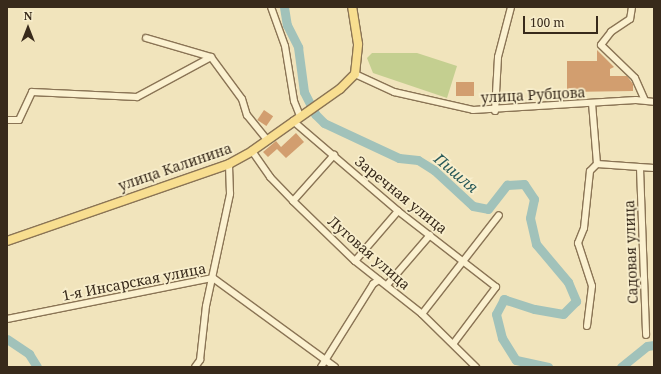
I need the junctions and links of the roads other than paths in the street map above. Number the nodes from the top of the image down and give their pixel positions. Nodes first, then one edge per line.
1 (271, 7) edge
2 (352, 7) edge
3 (511, 7) edge
4 (632, 7) edge
5 (146, 38) dead end
6 (211, 57) junction
7 (355, 74) junction
8 (646, 100) junction
9 (654, 102) edge
10 (592, 103) junction
11 (495, 111) junction
12 (303, 114) junction
13 (7, 120) edge
14 (293, 121) junction
15 (267, 140) junction
16 (252, 151) junction
17 (334, 156) junction
18 (229, 164) junction
19 (597, 164) junction
20 (640, 168) junction
21 (654, 168) edge
22 (293, 201) junction
23 (398, 211) junction
24 (500, 215) dead end
25 (430, 235) junction
26 (7, 241) edge
27 (355, 261) junction
28 (464, 261) junction
29 (212, 278) junction
30 (379, 280) junction
31 (387, 285) junction
32 (422, 314) junction
33 (7, 319) edge
34 (588, 326) dead end
35 (646, 335) dead end
36 (453, 344) junction
37 (326, 360) junction
38 (195, 367) edge
39 (321, 367) edge
40 (334, 367) edge
41 (476, 367) edge

1 - 12 street
2 - 7 main road
3 - 11 street
4 - 8 street
5 - 6 street
6 - 13 street
6 - 15 street
7 - 11 street, улица Рубцова
7 - 12 main road, улица Калинина
8 - 9 street, улица Рубцова
8 - 10 street, улица Рубцова
10 - 11 street, улица Рубцова
10 - 19 street
12 - 14 main road, улица Калинина
14 - 15 main road, улица Калинина
14 - 17 street, Заречная улица
15 - 16 main road, улица Калинина
16 - 18 main road, улица Калинина
16 - 22 street, Луговая улица
17 - 22 street
17 - 23 street, Заречная улица
18 - 26 main road, улица Калинина
18 - 29 street
19 - 20 street
19 - 34 street
20 - 21 street
20 - 35 street, Садовая улица
22 - 27 street, Луговая улица
23 - 25 street, Заречная улица
23 - 27 street
24 - 28 street
25 - 28 street, Заречная улица
25 - 31 street
27 - 30 street, Луговая улица
28 - 32 street
28 - 36 street, Заречная улица
29 - 33 street, 1-я Инсарская улица
29 - 37 street, 1-я Инсарская улица
29 - 38 street
30 - 31 street, Луговая улица
30 - 37 street
31 - 32 street, Луговая улица
32 - 36 street, Луговая улица
36 - 41 street, Луговая улица
37 - 39 street
37 - 40 street, 1-я Инсарская улица

